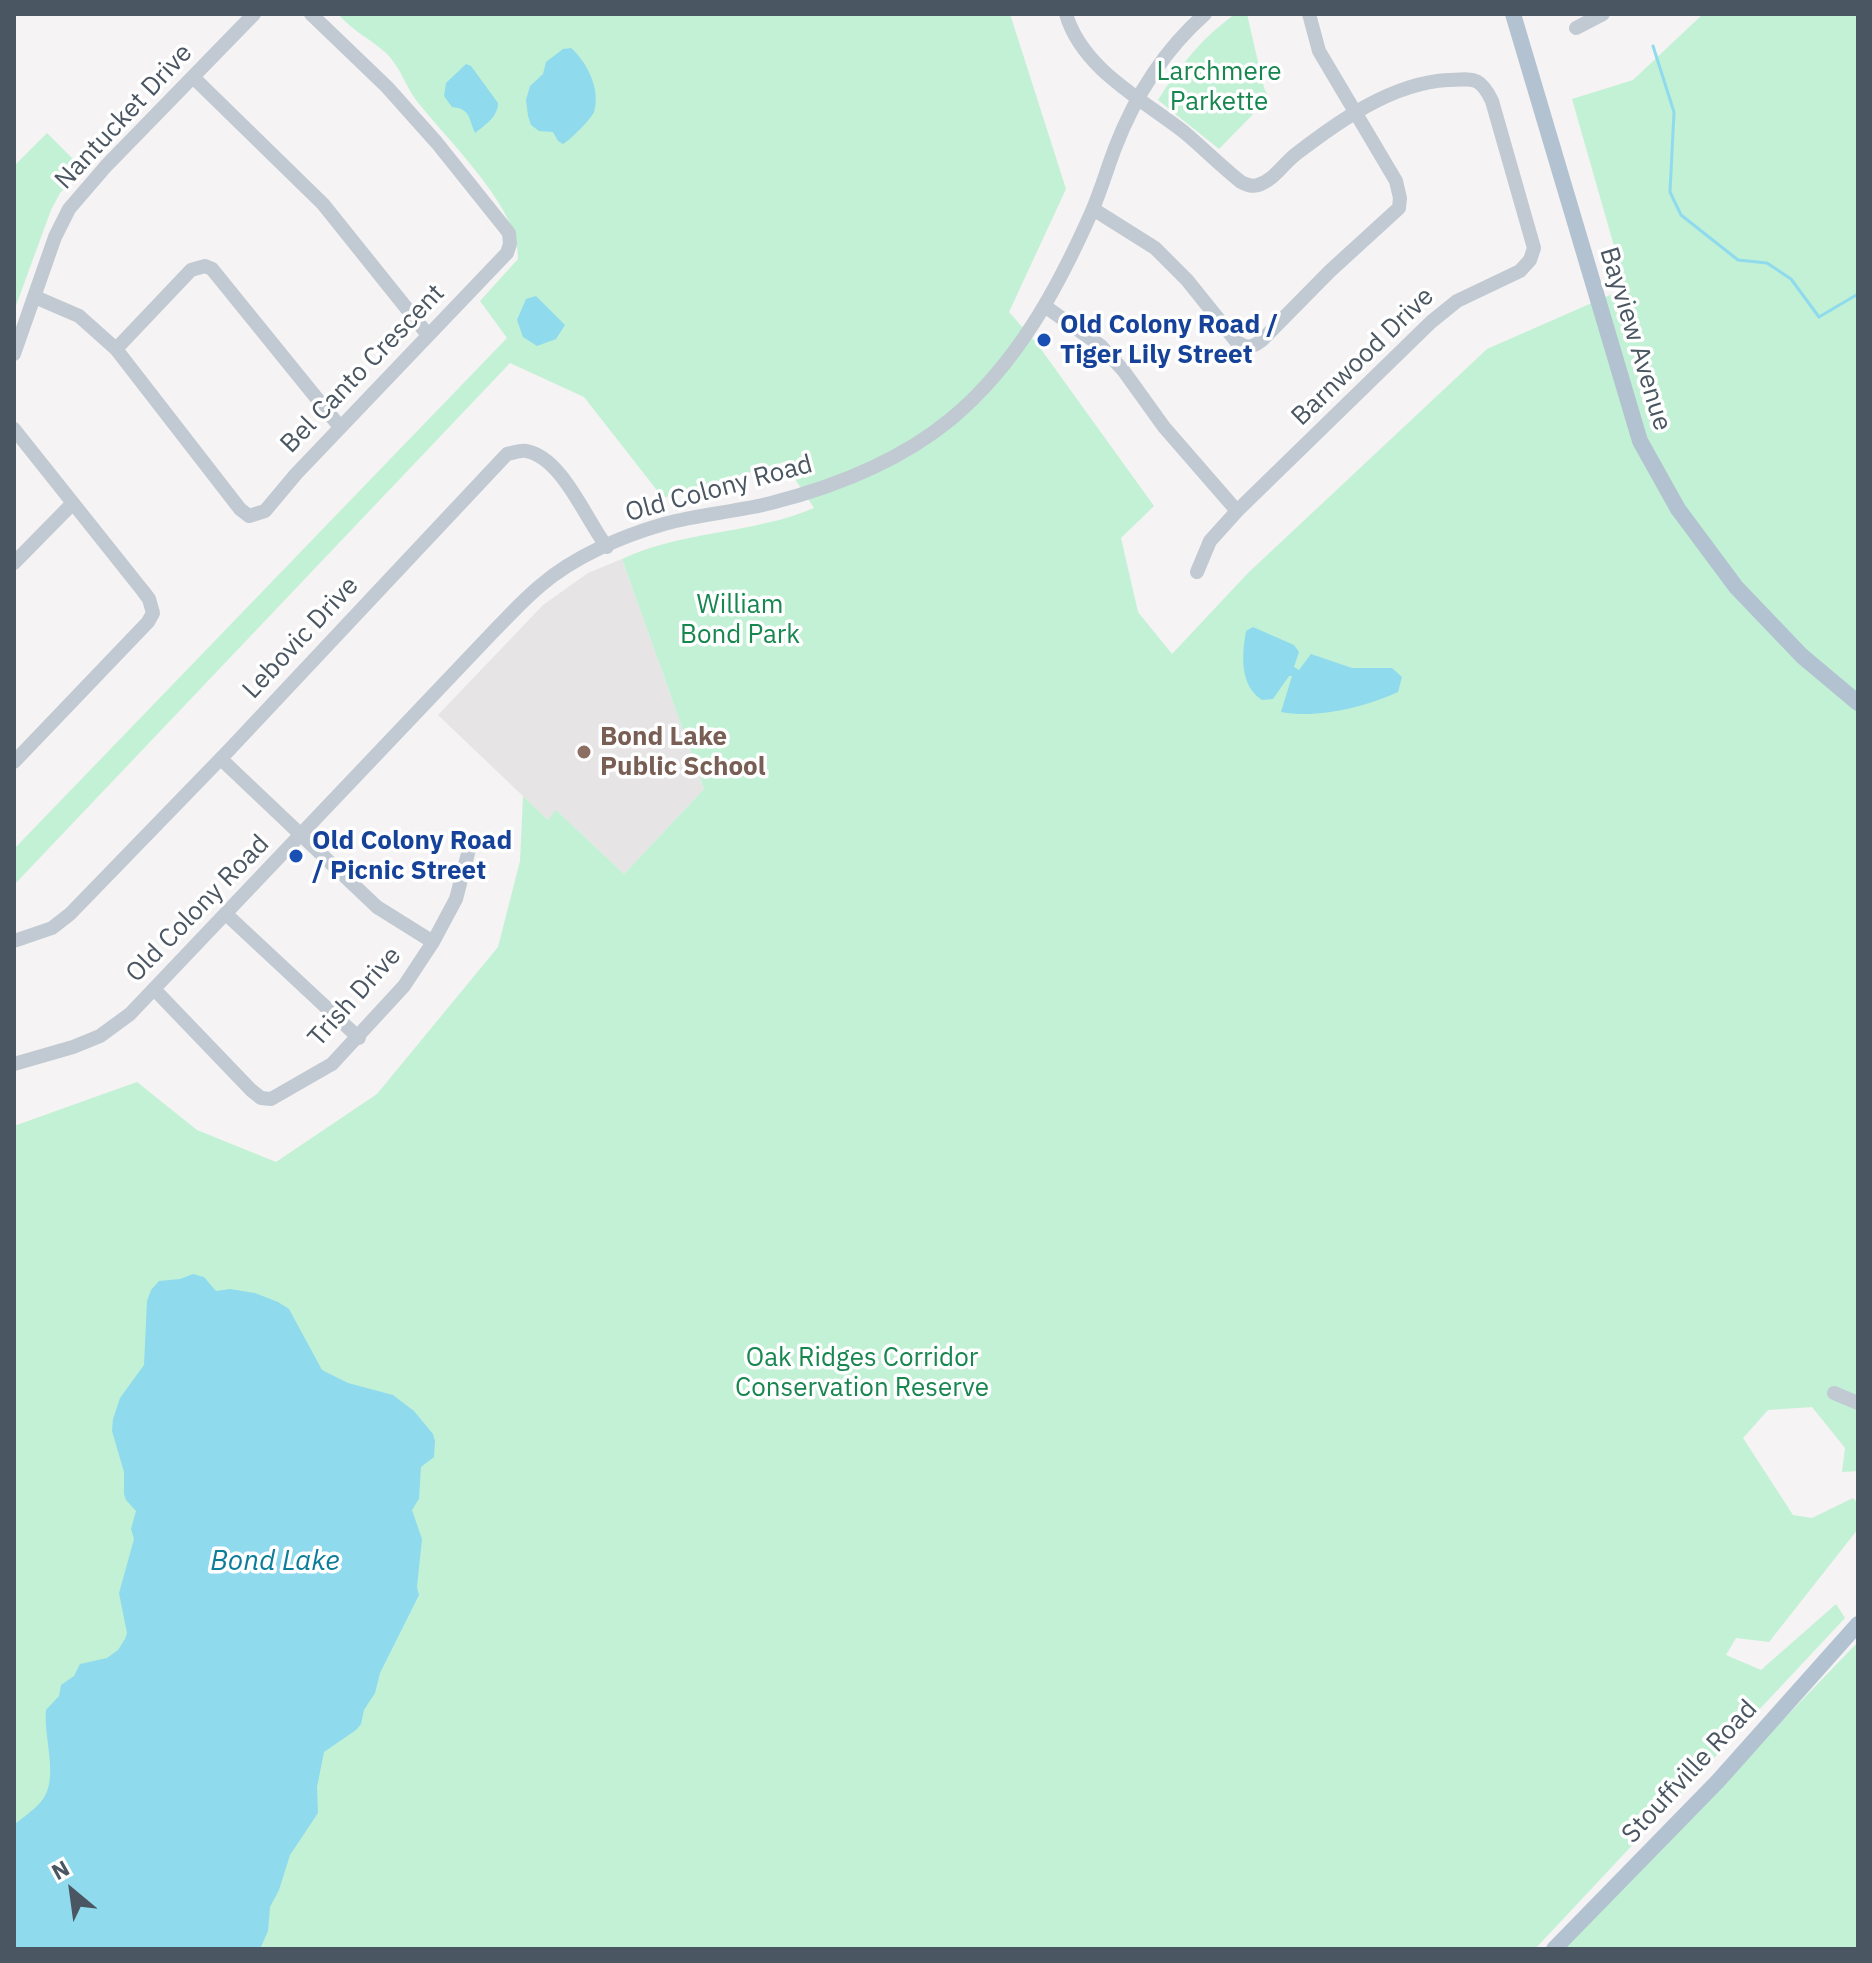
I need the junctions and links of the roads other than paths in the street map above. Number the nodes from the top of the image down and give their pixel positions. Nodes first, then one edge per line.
1 (254, 14) edge
2 (311, 14) edge
3 (1066, 14) edge
4 (1205, 14) edge
5 (1309, 14) edge
6 (1513, 14) edge
7 (1603, 14) edge
8 (1576, 28) dead end
9 (194, 78) junction
10 (1138, 97) junction
11 (1355, 114) junction
12 (1093, 209) junction
13 (35, 297) junction
14 (1046, 307) junction
15 (428, 335) junction
16 (116, 349) junction
17 (14, 354) edge
18 (340, 427) junction
19 (14, 429) edge
20 (72, 504) junction
21 (1237, 511) junction
22 (607, 547) junction
23 (14, 563) edge
24 (1197, 572) dead end
25 (1858, 703) edge
26 (221, 759) junction
27 (14, 762) edge
28 (300, 836) junction
29 (471, 842) dead end
30 (226, 914) junction
31 (14, 941) edge
32 (433, 942) junction
33 (155, 990) junction
34 (359, 1038) junction
35 (15, 1060) edge
36 (1834, 1393) dead end
37 (1858, 1403) edge
38 (1858, 1624) edge
39 (1554, 1949) edge

1 - 9 street, Nantucket Drive
2 - 15 street, Bel Canto Crescent
3 - 10 street
4 - 10 street, Old Colony Road
5 - 11 street
6 - 25 main road, Bayview Avenue
7 - 8 street
9 - 13 street, Nantucket Drive
9 - 15 street
10 - 11 street, Barnwood Drive
10 - 12 street, Old Colony Road
11 - 12 street
11 - 21 street, Barnwood Drive
12 - 14 street, Old Colony Road
13 - 16 street, Bel Canto Crescent
13 - 17 street, Nantucket Drive
14 - 21 street
14 - 22 street, Old Colony Road
15 - 18 street, Bel Canto Crescent
16 - 18 street
16 - 18 street, Bel Canto Crescent
19 - 20 street
20 - 23 street
20 - 27 street
21 - 24 street, Barnwood Drive
22 - 26 street, Lebovic Drive
22 - 28 street, Old Colony Road
26 - 28 street
26 - 31 street, Lebovic Drive
28 - 30 street, Old Colony Road
28 - 32 street
29 - 32 street, Trish Drive
30 - 33 street, Old Colony Road
30 - 34 street
32 - 34 street, Trish Drive
33 - 34 street, Trish Drive
33 - 35 street, Old Colony Road
36 - 37 street
38 - 39 main road, Stouffville Road

